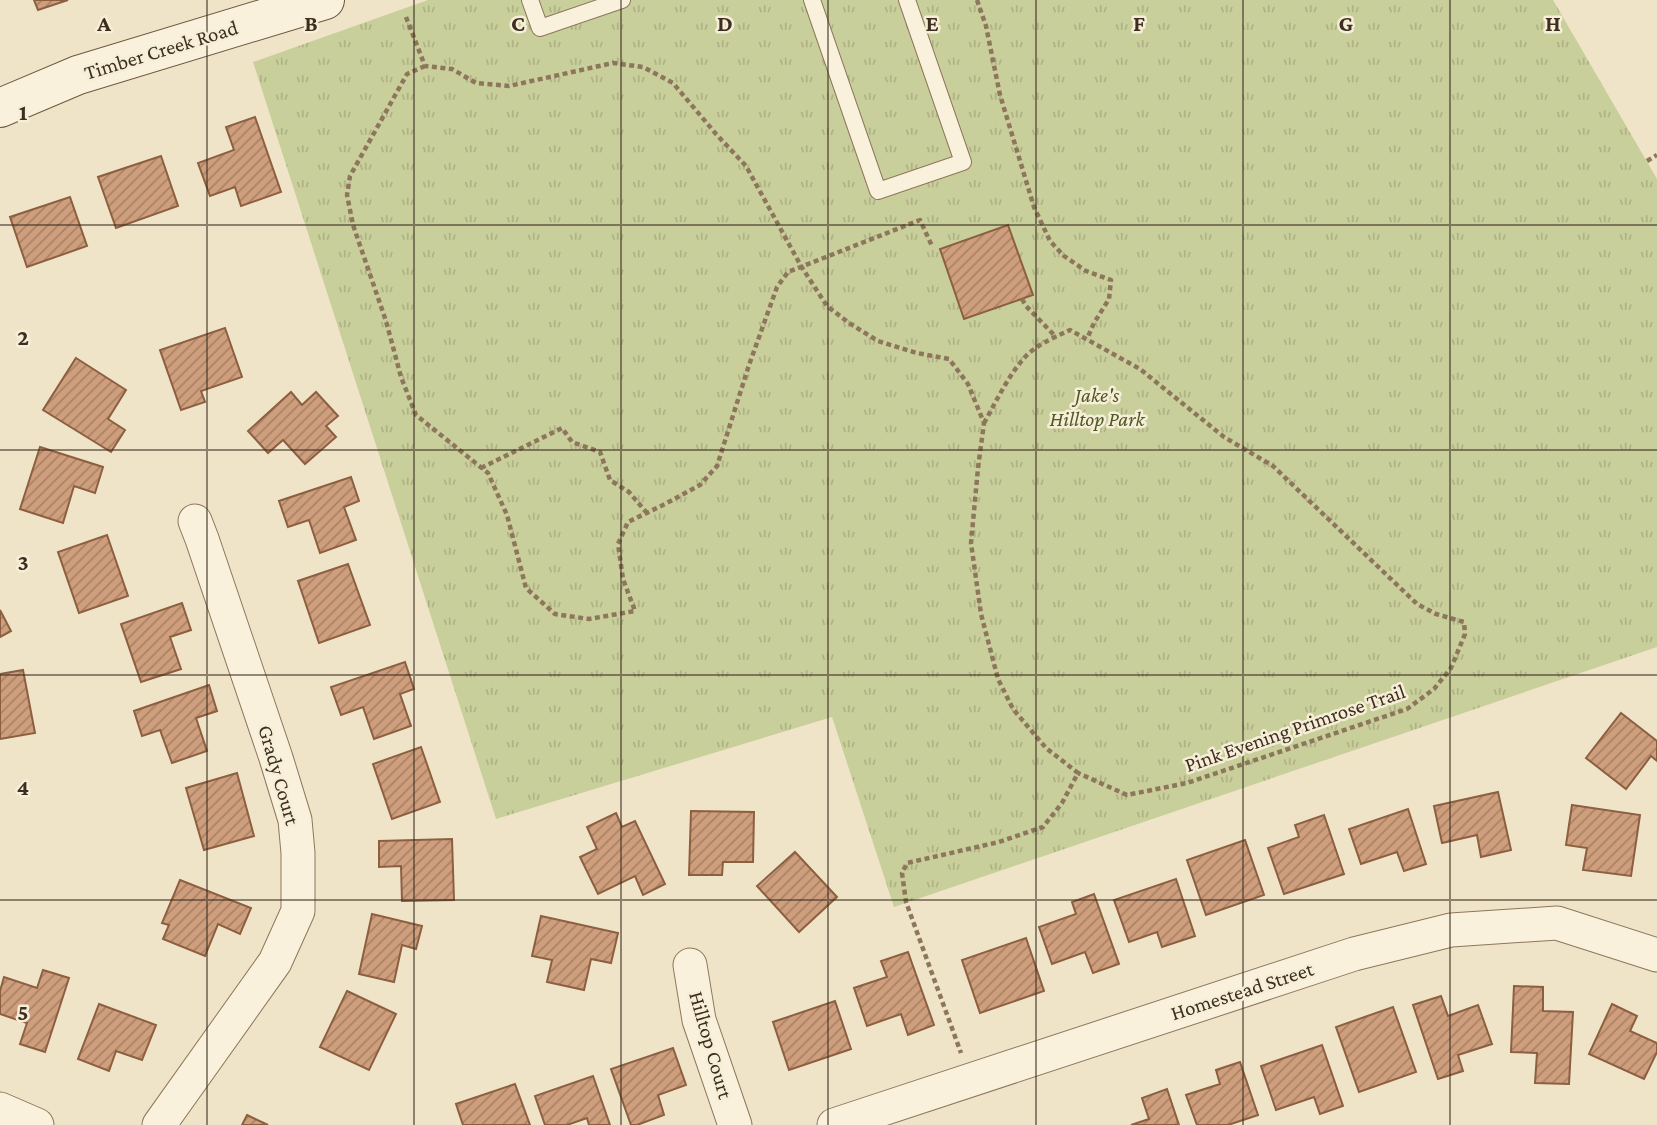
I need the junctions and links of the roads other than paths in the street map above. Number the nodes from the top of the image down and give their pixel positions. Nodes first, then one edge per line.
1 (325, 0) edge
2 (530, 0) edge
3 (622, 0) edge
4 (812, 0) edge
5 (906, 0) edge
6 (283, 6) edge
7 (0, 108) edge
8 (195, 521) dead end
9 (1657, 955) edge
10 (690, 965) dead end
11 (0, 1109) edge
12 (37, 1125) edge
13 (159, 1125) edge
14 (735, 1125) edge
15 (834, 1125) edge

1 - 6 street, Timber Creek Road
2 - 3 lane
4 - 5 lane
6 - 7 street, Timber Creek Road
8 - 13 street, Grady Court
9 - 15 street, Homestead Street
10 - 14 street, Hilltop Court
11 - 12 street

